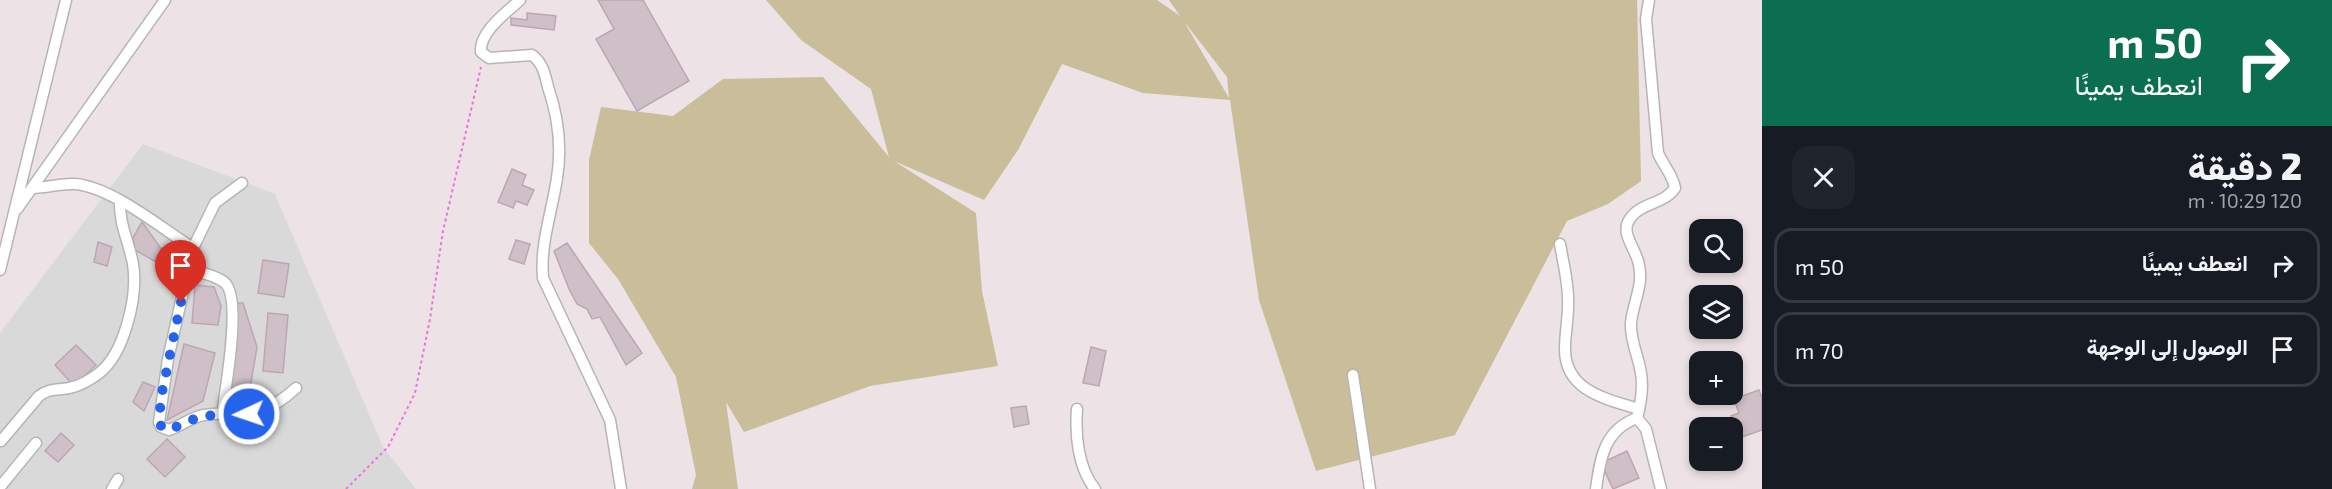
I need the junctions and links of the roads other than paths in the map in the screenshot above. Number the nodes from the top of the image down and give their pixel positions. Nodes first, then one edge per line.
1 (66, 0) edge
2 (165, 0) edge
3 (520, 0) edge
4 (1649, 0) edge
5 (242, 183) dead end
6 (33, 188) junction
7 (120, 201) junction
8 (15, 211) junction
9 (1560, 244) dead end
10 (193, 248) junction
11 (188, 269) junction
12 (0, 270) edge
13 (1353, 375) dead end
14 (296, 388) dead end
15 (1077, 409) dead end
16 (1638, 414) junction
17 (222, 415) junction
18 (1, 441) edge
19 (36, 443) dead end
20 (0, 487) edge
21 (621, 489) edge
22 (1095, 489) edge
23 (1370, 489) edge
24 (1596, 489) edge
25 (1661, 489) edge

1 - 8 street
2 - 6 street
3 - 21 street
4 - 16 street
5 - 10 street
6 - 7 street
6 - 8 street
7 - 10 street
7 - 18 street
8 - 12 street
9 - 16 street
10 - 11 street
11 - 17 street
11 - 17 street
13 - 23 street
14 - 17 street
15 - 22 street
16 - 24 street
16 - 25 street
19 - 20 street

